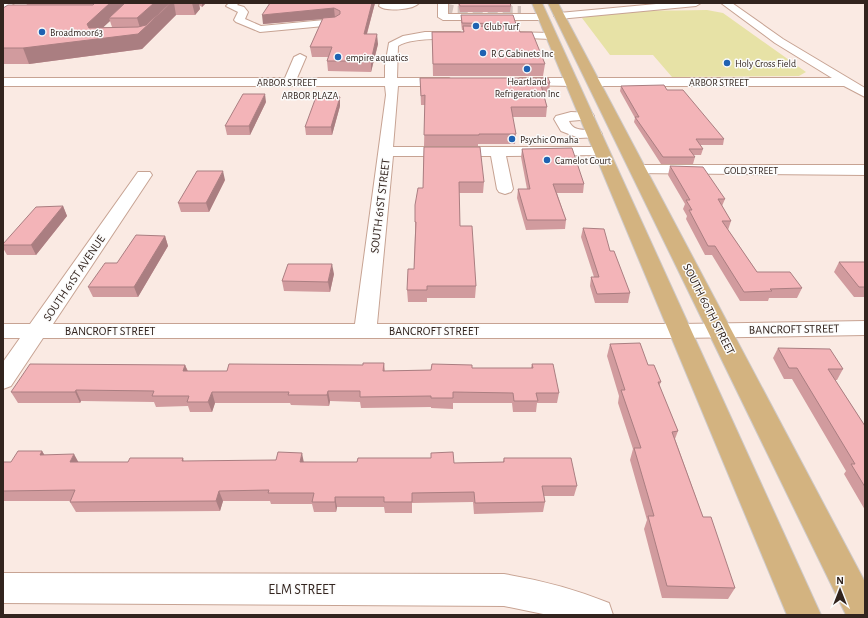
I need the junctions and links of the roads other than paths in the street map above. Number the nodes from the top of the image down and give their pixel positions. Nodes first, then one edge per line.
1 (10, 3) edge
2 (234, 3) edge
3 (385, 3) edge
4 (414, 3) edge
5 (443, 3) edge
6 (595, 3) edge
7 (696, 3) edge
8 (726, 3) edge
9 (636, 5) edge
10 (3, 7) edge
11 (605, 11) junction
12 (543, 19) edge
13 (335, 22) edge
14 (472, 35) edge
15 (496, 35) edge
16 (300, 56) dead end
17 (3, 82) edge
18 (289, 82) junction
19 (463, 82) edge
20 (510, 82) edge
21 (572, 82) junction
22 (594, 82) junction
23 (845, 82) junction
24 (387, 91) junction
25 (865, 93) edge
26 (612, 120) junction
27 (594, 134) junction
28 (497, 151) junction
29 (386, 152) junction
30 (638, 170) junction
31 (865, 170) edge
32 (144, 174) dead end
33 (504, 190) dead end
34 (865, 328) edge
35 (720, 330) junction
36 (3, 331) edge
37 (38, 331) junction
38 (365, 331) junction
39 (680, 332) junction
40 (3, 380) edge
41 (3, 588) edge
42 (597, 615) edge
43 (804, 615) edge
44 (864, 615) edge

1 - 10 street
2 - 13 street
3 - 4 street
5 - 12 street
6 - 11 street
7 - 9 street
8 - 23 street
9 - 11 street
11 - 12 street
12 - 15 street
12 - 21 main road
12 - 22 main road, SOUTH 60TH STREET
12 - 22 main road
14 - 24 street, SOUTH 61ST STREET
16 - 18 street
17 - 18 street, ARBOR STREET
18 - 24 street, ARBOR STREET
19 - 24 street, ARBOR STREET
20 - 21 street
21 - 26 main road
21 - 27 main road
22 - 23 street, ARBOR STREET
22 - 26 main road, SOUTH 60TH STREET
23 - 25 street
24 - 29 street, SOUTH 61ST STREET
26 - 30 main road, SOUTH 60TH STREET
27 - 28 street
27 - 39 main road
28 - 29 street
28 - 33 street
29 - 38 street, SOUTH 61ST STREET
30 - 31 street, GOLD STREET
30 - 35 main road, SOUTH 60TH STREET
32 - 37 street, SOUTH 61ST AVENUE
34 - 35 street, BANCROFT STREET
35 - 39 street, BANCROFT STREET
35 - 44 main road, SOUTH 60TH STREET
36 - 37 street, BANCROFT STREET
37 - 38 street, BANCROFT STREET
37 - 40 street, SOUTH 61ST AVENUE
38 - 39 street, BANCROFT STREET
39 - 43 main road
41 - 42 street, ELM STREET

